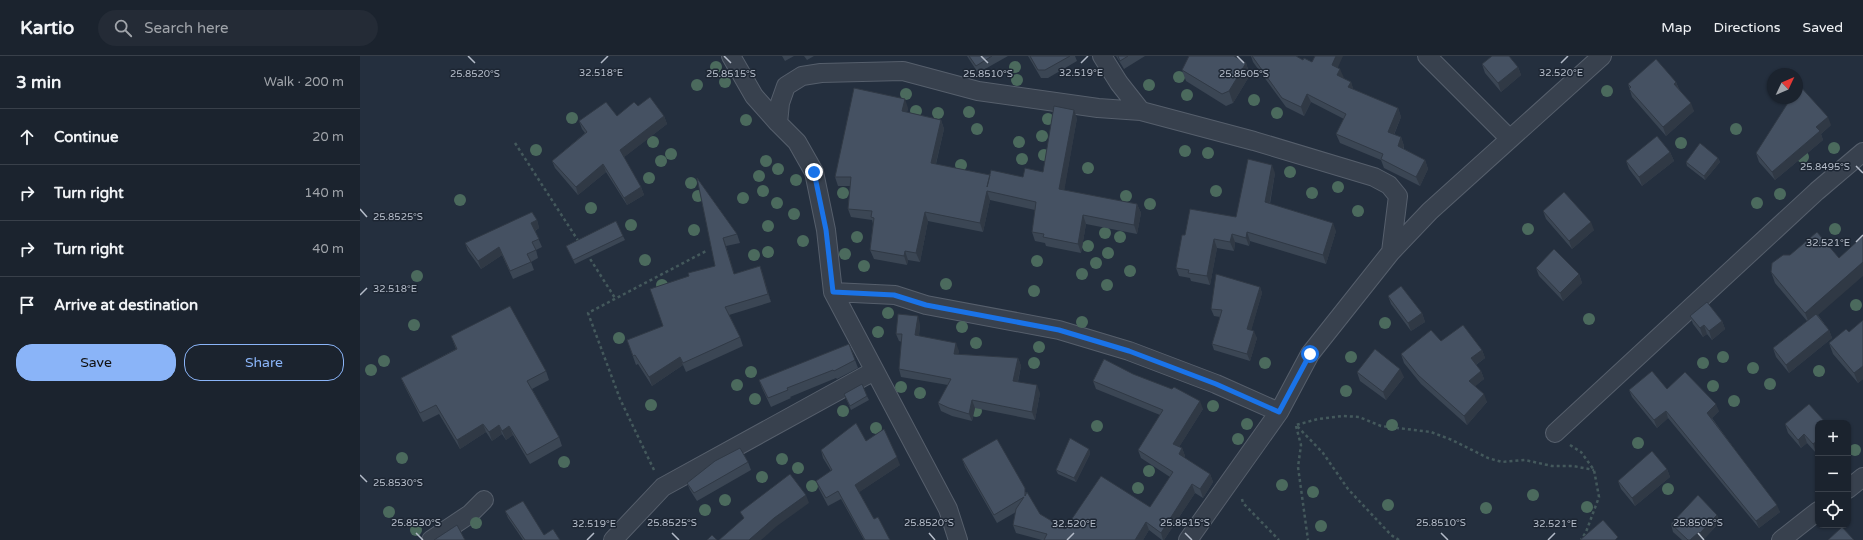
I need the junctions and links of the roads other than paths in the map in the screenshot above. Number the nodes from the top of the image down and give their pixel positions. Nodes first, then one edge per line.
1 (731, 56) edge
2 (1102, 56) edge
3 (1427, 56) edge
4 (1602, 56) edge
5 (1141, 111) junction
6 (778, 123) junction
7 (1509, 138) junction
8 (1863, 152) edge
9 (1391, 252) junction
10 (833, 292) junction
11 (874, 371) junction
12 (1279, 412) junction
13 (1555, 433) road end
14 (1863, 477) edge
15 (1851, 487) edge
16 (484, 500) dead end
17 (1815, 512) edge
18 (953, 538) edge
19 (431, 540) edge
20 (613, 540) edge
21 (1188, 540) edge
22 (1781, 540) edge

1 - 6 street
2 - 5 street
3 - 7 street
4 - 7 street
5 - 6 street
5 - 9 street
6 - 10 street
7 - 9 street
8 - 13 street
9 - 12 street
10 - 11 street
10 - 12 street
11 - 18 street
11 - 20 street
12 - 21 street
14 - 15 street
16 - 19 street
17 - 22 street

